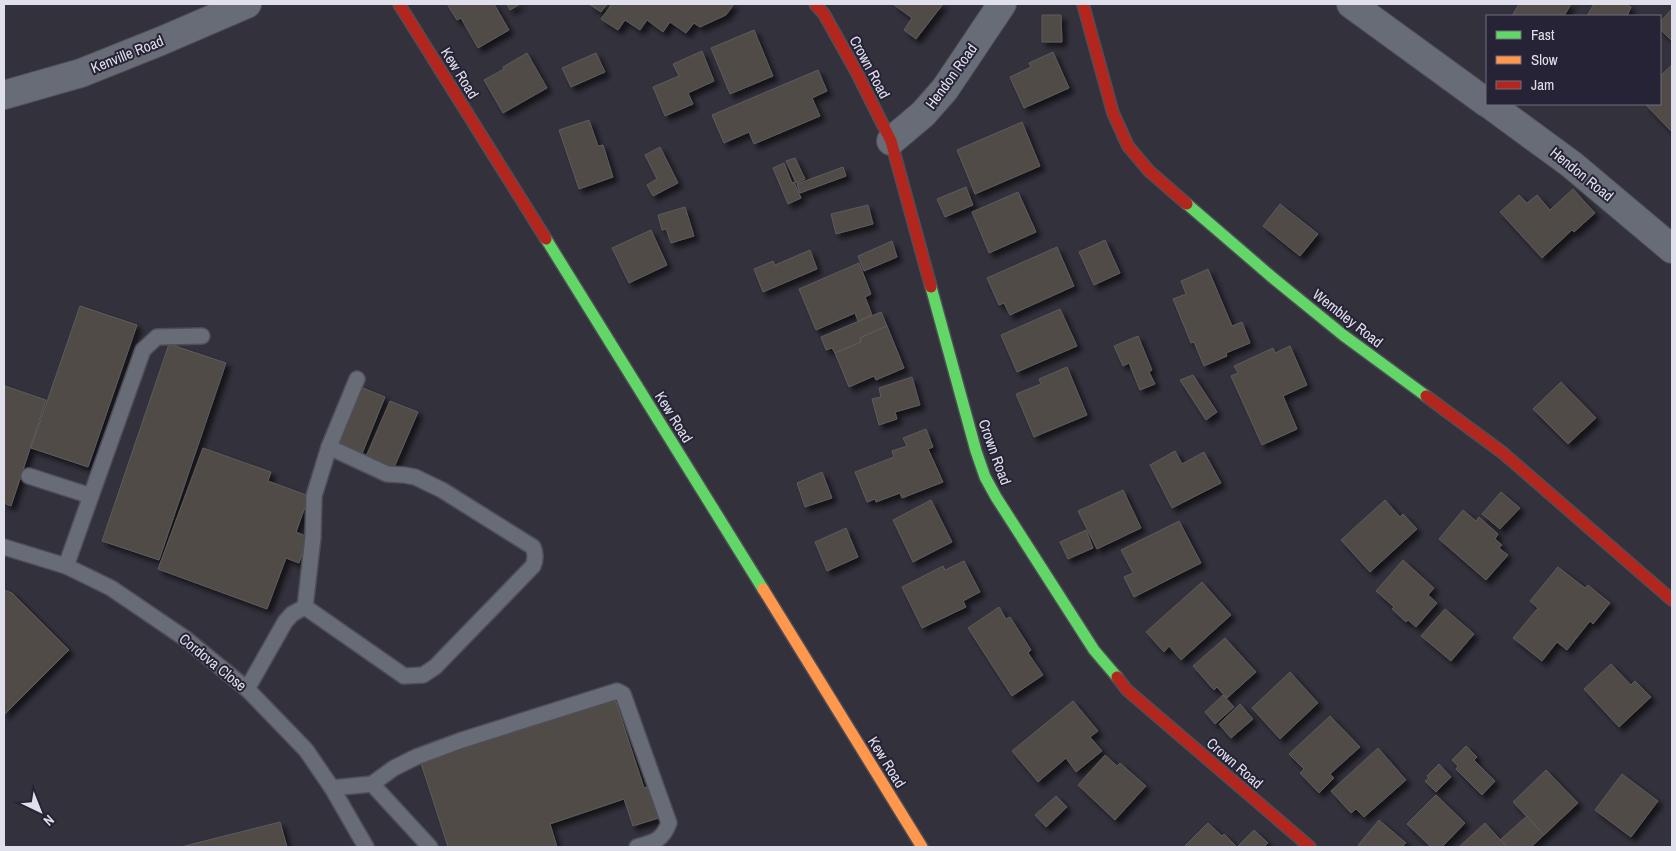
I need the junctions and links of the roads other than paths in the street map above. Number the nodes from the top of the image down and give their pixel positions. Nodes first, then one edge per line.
1 (247, 4) edge
2 (399, 4) edge
3 (815, 4) edge
4 (1002, 4) edge
5 (1083, 4) edge
6 (1350, 4) edge
7 (4, 95) edge
8 (1486, 102) edge
9 (1491, 105) edge
10 (892, 141) junction
11 (1672, 249) edge
12 (202, 336) dead end
13 (357, 378) dead end
14 (328, 447) junction
15 (29, 476) dead end
16 (91, 496) junction
17 (4, 547) edge
18 (66, 566) junction
19 (1672, 600) edge
20 (305, 607) junction
21 (247, 688) junction
22 (372, 784) junction
23 (332, 788) junction
24 (366, 847) edge
25 (430, 847) edge
26 (637, 847) edge
27 (922, 847) edge
28 (1310, 847) edge

1 - 7 street, Kenville Road
2 - 27 street, Kew Road
3 - 10 street, Crown Road
4 - 10 street, Hendon Road
5 - 19 street, Wembley Road
6 - 8 street, Hendon Road
9 - 11 street, Hendon Road
10 - 28 street, Crown Road
12 - 16 lane
13 - 14 lane
14 - 20 lane
14 - 20 lane
15 - 16 lane
16 - 18 lane
17 - 18 lane, Cordova Close
18 - 21 lane, Cordova Close
20 - 21 lane
21 - 23 lane, Cordova Close
22 - 23 lane
22 - 25 lane
22 - 26 lane
23 - 24 lane, Cordova Close

